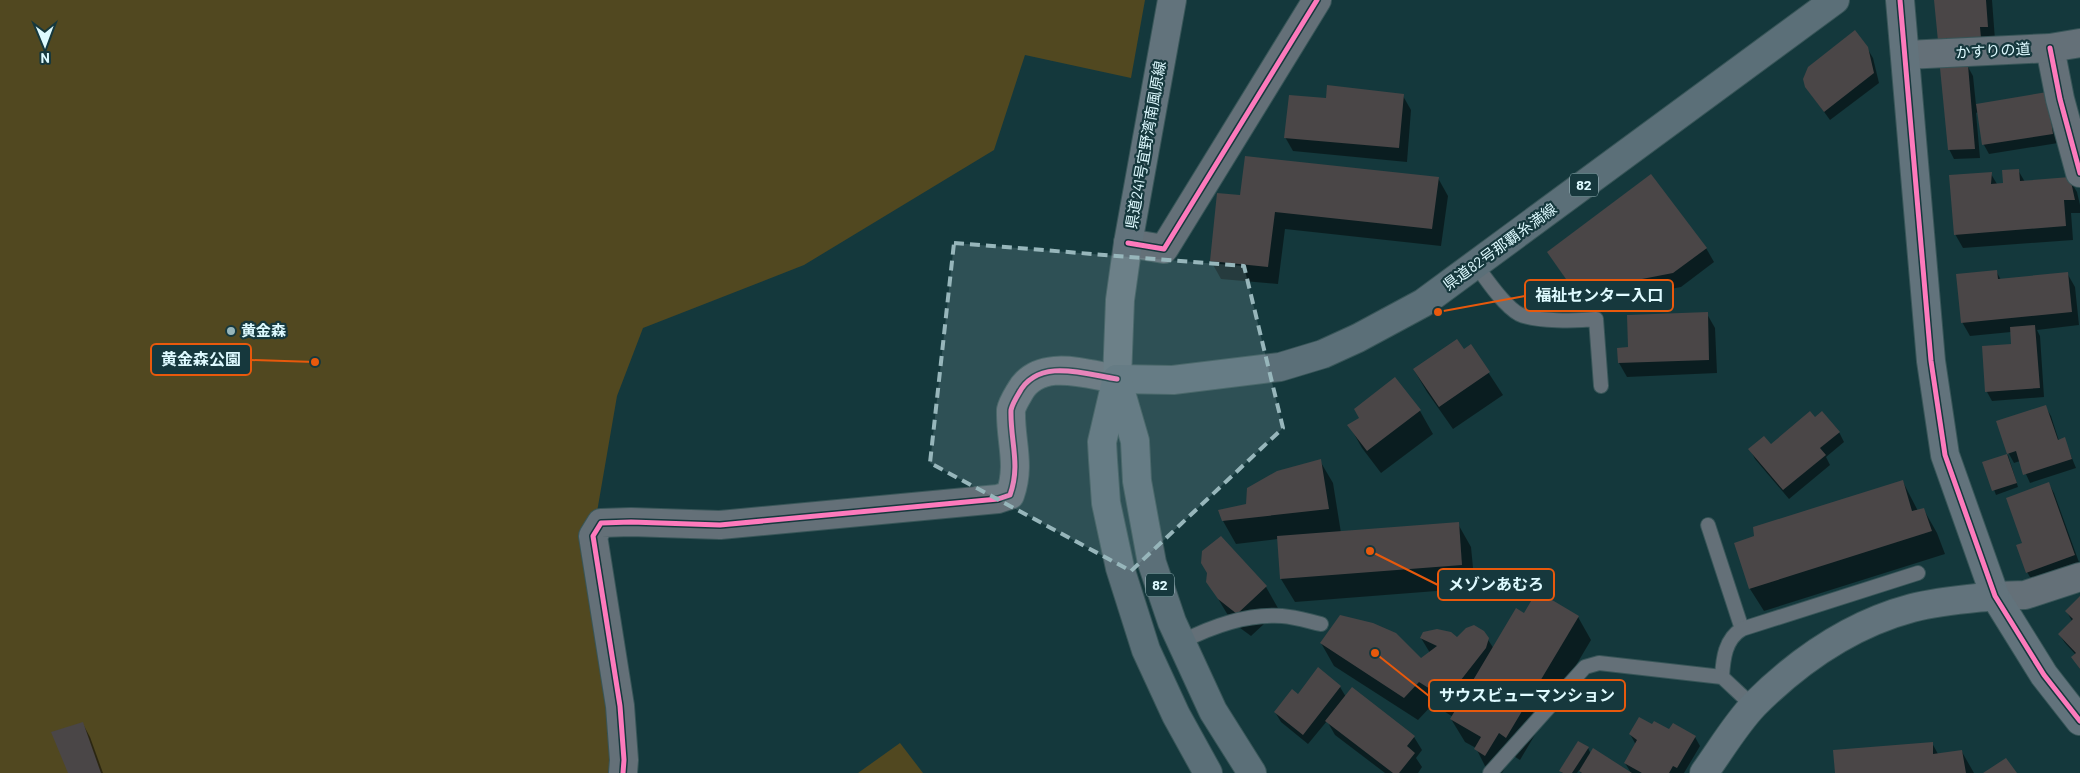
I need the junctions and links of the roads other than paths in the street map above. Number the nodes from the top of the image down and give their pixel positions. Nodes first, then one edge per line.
1 (1172, 0) edge
2 (1317, 0) edge
3 (1834, 0) edge
4 (1900, 0) edge
5 (2080, 43) edge
6 (2050, 48) junction
7 (1906, 56) junction
8 (2080, 173) edge
9 (1128, 244) junction
10 (1476, 265) junction
11 (1117, 379) junction
12 (1601, 386) dead end
13 (1708, 525) dead end
14 (1918, 573) dead end
15 (2080, 577) edge
16 (1995, 596) junction
17 (1321, 624) dead end
18 (1742, 629) junction
19 (1181, 642) junction
20 (1722, 677) junction
21 (1753, 706) junction
22 (2080, 721) edge
23 (623, 773) edge
24 (1208, 773) edge
25 (1252, 773) edge
26 (1490, 773) edge
27 (1704, 773) edge

1 - 9 street, 県道241号宜野湾南風原線
2 - 9 street
3 - 10 main road, 県道82号那覇糸満線 / 82
4 - 7 street
5 - 6 street, かすりの道
6 - 7 street, かすりの道
6 - 8 street
7 - 16 street
9 - 11 street, 県道241号宜野湾南風原線
10 - 11 main road, 県道82号那覇糸満線 / 82
10 - 12 lane
11 - 19 main road, 82
11 - 23 street
11 - 24 main road, 82
13 - 18 lane
14 - 18 lane
15 - 16 street
16 - 21 street
16 - 22 street
17 - 19 lane
18 - 20 lane
19 - 25 main road, 82
20 - 21 lane
20 - 26 lane
21 - 27 street

